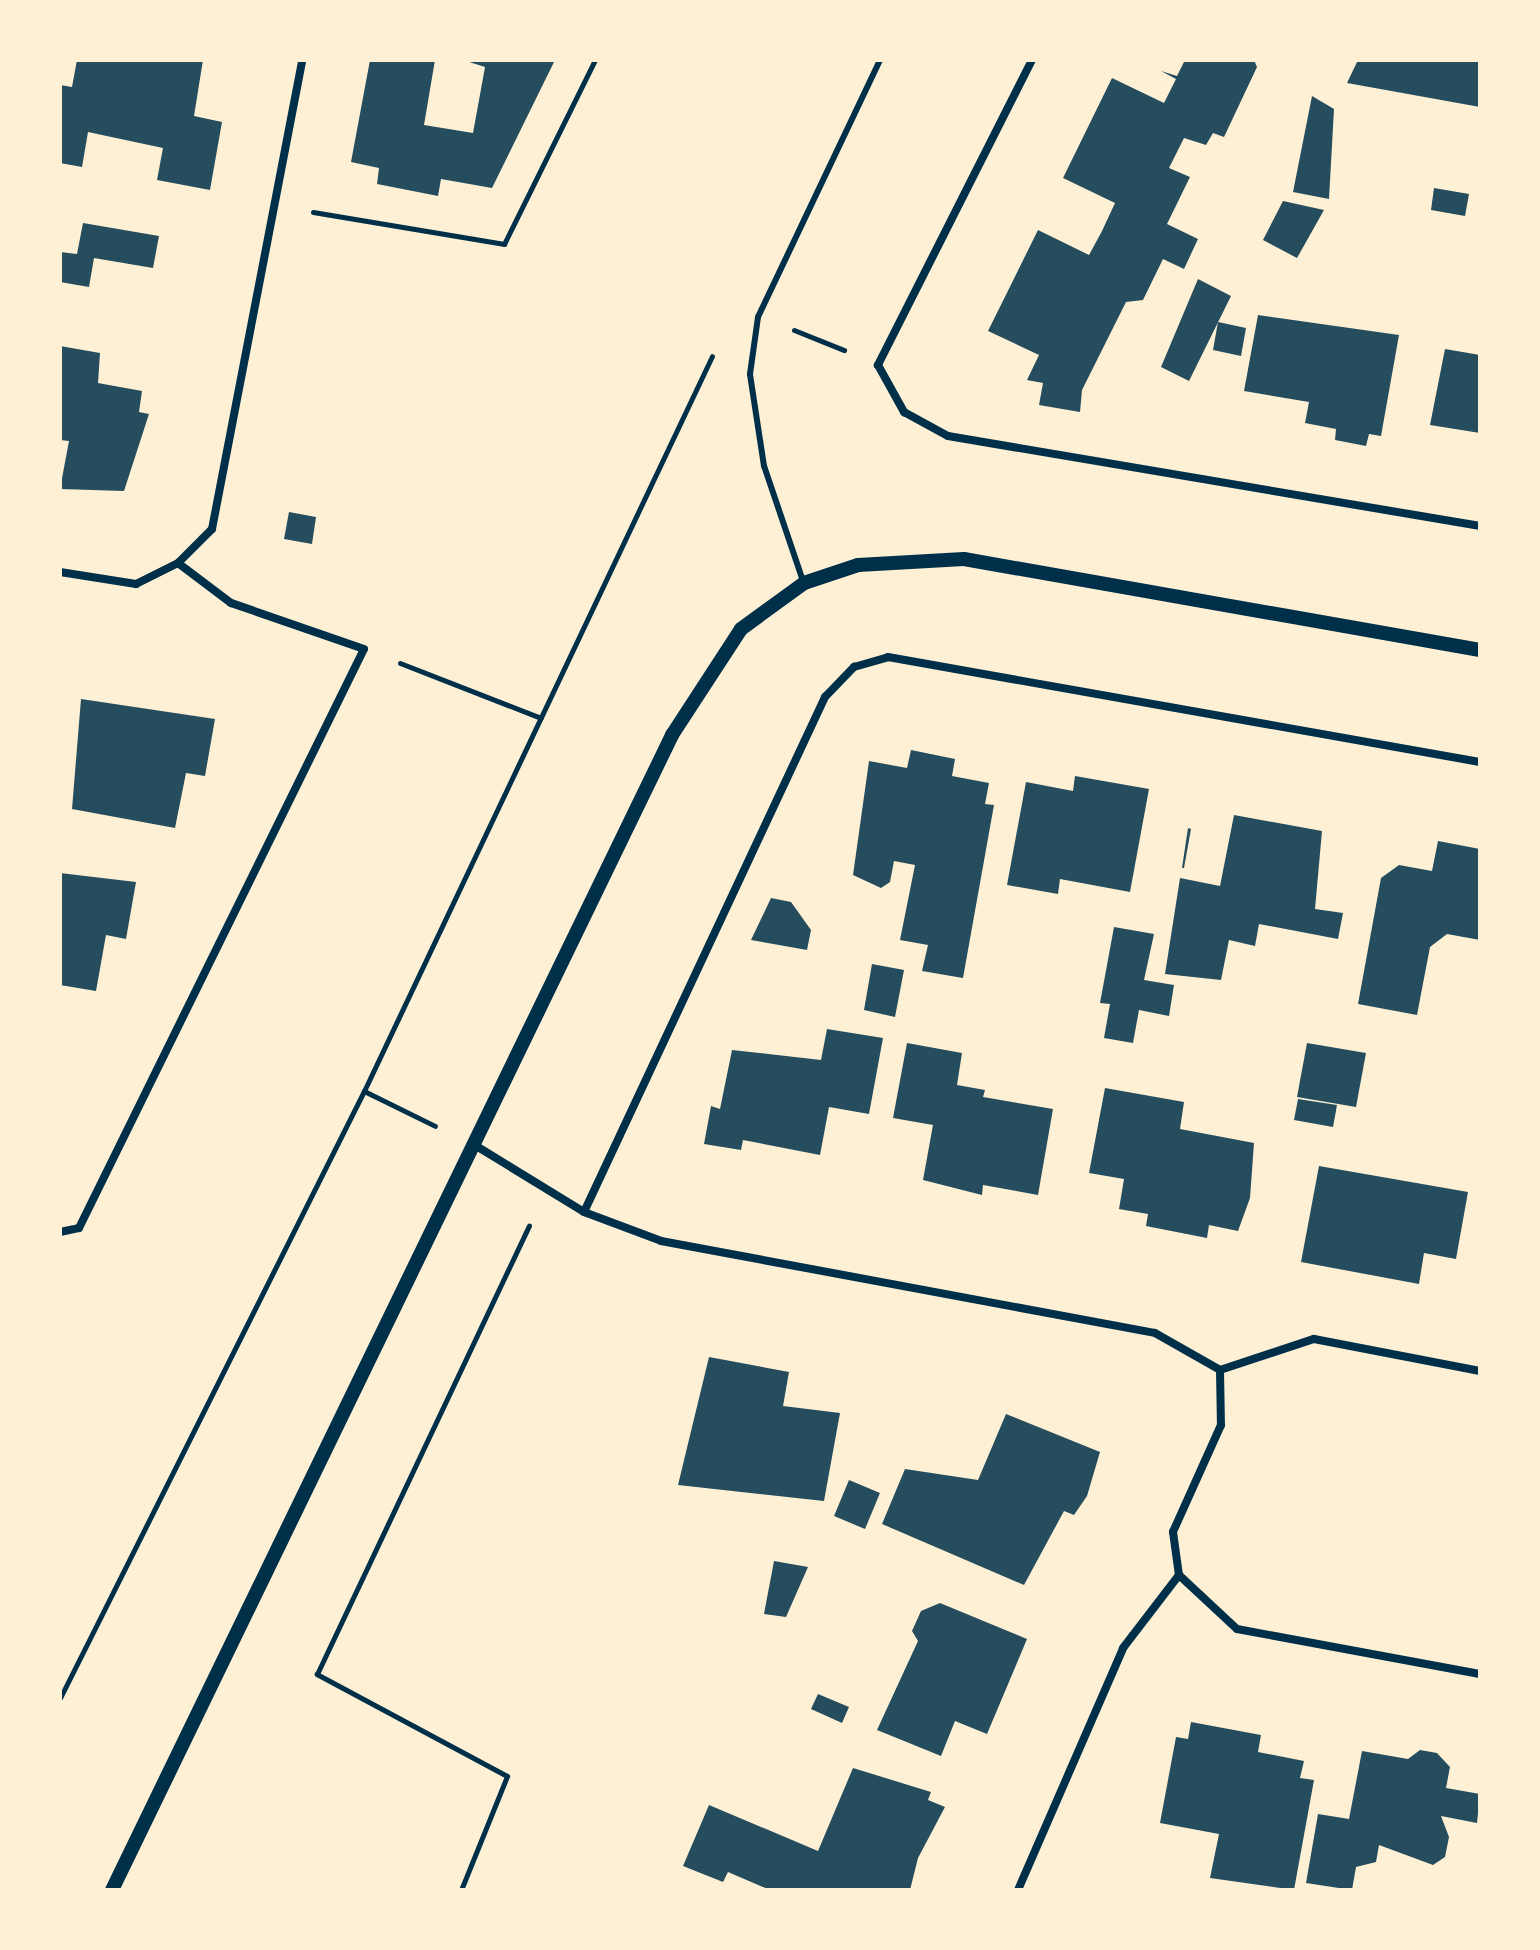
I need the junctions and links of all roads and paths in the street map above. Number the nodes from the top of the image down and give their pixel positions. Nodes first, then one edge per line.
1 (302, 60) edge
2 (595, 60) edge
3 (880, 60) edge
4 (1032, 60) edge
5 (274, 205) junction
6 (758, 317) junction
7 (878, 365) junction
8 (1480, 526) edge
9 (178, 563) junction
10 (60, 572) edge
11 (804, 583) junction
12 (364, 649) junction
13 (1480, 650) edge
14 (541, 718) junction
15 (1480, 762) edge
16 (364, 1091) junction
17 (470, 1142) junction
18 (546, 1190) junction
19 (584, 1212) junction
20 (60, 1232) edge
21 (1220, 1370) junction
22 (1480, 1371) edge
23 (1179, 1575) junction
24 (1480, 1674) edge
25 (60, 1698) edge
26 (112, 1890) edge
27 (461, 1890) edge
28 (1018, 1890) edge

1 - 5 street
2 - 5 path
3 - 6 lane
4 - 7 street
5 - 9 street
6 - 7 path
6 - 11 lane
6 - 14 path
7 - 8 street
9 - 10 street
9 - 12 street
11 - 13 street
11 - 17 street
12 - 14 path
12 - 20 street
14 - 16 path
15 - 19 street
16 - 17 path
16 - 25 path
17 - 18 street
17 - 26 street
18 - 19 street
18 - 27 path
19 - 21 street
21 - 22 street
21 - 23 street
23 - 24 street
23 - 28 street

